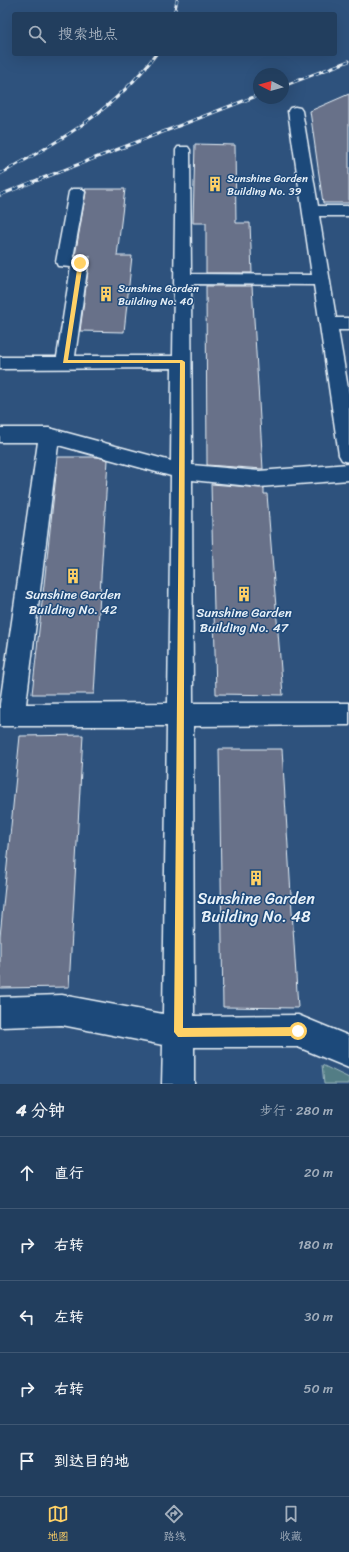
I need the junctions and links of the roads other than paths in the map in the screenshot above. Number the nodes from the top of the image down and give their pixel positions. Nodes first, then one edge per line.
1 (294, 111) dead end
2 (183, 150) dead end
3 (77, 192) dead end
4 (311, 211) junction
5 (349, 211) edge
6 (182, 279) junction
7 (322, 280) junction
8 (329, 324) junction
9 (349, 324) edge
10 (0, 362) edge
11 (65, 362) junction
12 (182, 362) junction
13 (0, 435) edge
14 (49, 435) junction
15 (349, 456) edge
16 (182, 472) junction
17 (349, 472) edge
18 (349, 714) edge
19 (6, 715) edge
20 (180, 715) junction
21 (0, 1012) edge
22 (178, 1032) junction
23 (349, 1052) edge
24 (178, 1084) edge

1 - 4 street
2 - 6 street
3 - 11 street
4 - 5 street
4 - 7 street
6 - 7 street
6 - 12 street
7 - 8 street
8 - 9 street
8 - 15 street
10 - 11 street
11 - 12 street
12 - 16 street
13 - 14 street
14 - 16 street
14 - 19 street
16 - 17 street
16 - 20 street
18 - 20 street
19 - 20 street
20 - 22 street
21 - 22 street
22 - 23 street
22 - 24 street

